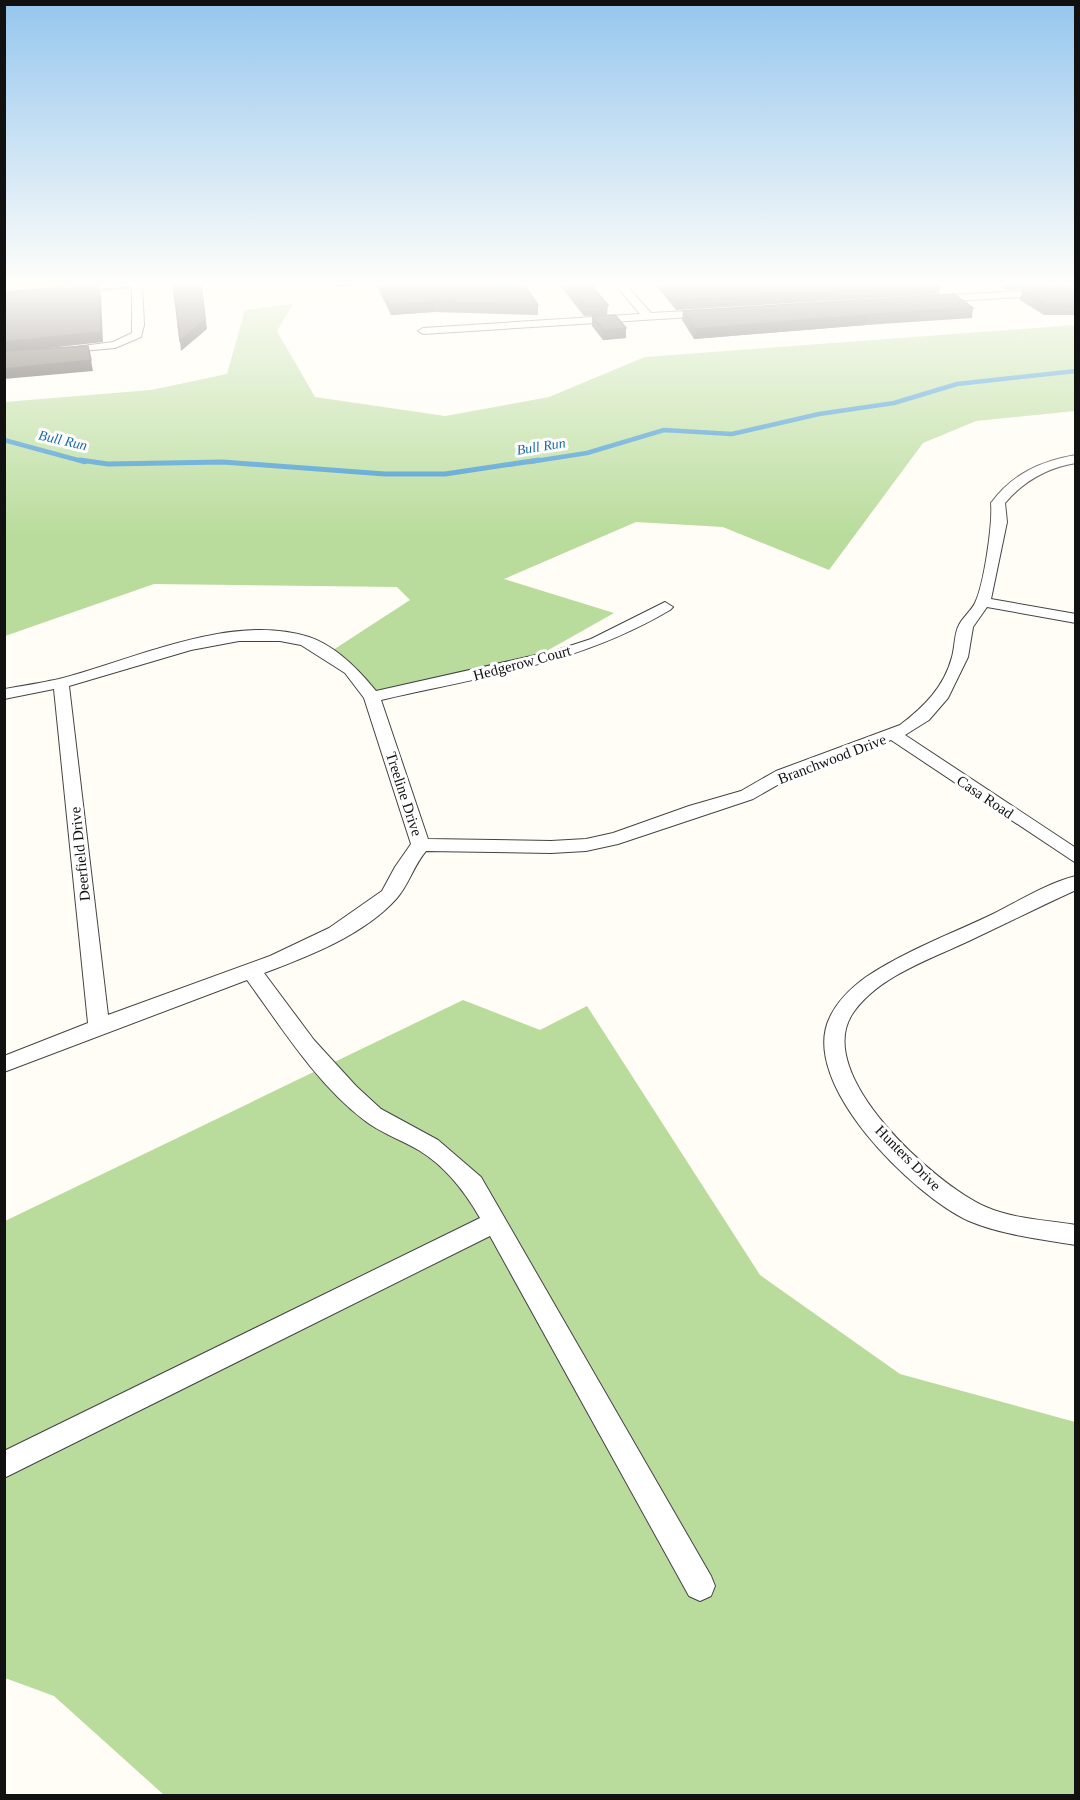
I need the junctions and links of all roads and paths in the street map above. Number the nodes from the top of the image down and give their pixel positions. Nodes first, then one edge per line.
1 (1076, 459) edge
2 (983, 602) junction
3 (665, 607) dead end
4 (1076, 619) edge
5 (61, 683) junction
6 (4, 694) edge
7 (372, 697) junction
8 (894, 735) junction
9 (421, 845) junction
10 (1076, 856) edge
11 (1076, 882) edge
12 (251, 970) junction
13 (99, 1026) junction
14 (4, 1064) edge
15 (495, 1222) junction
16 (1076, 1235) edge
17 (4, 1465) edge
18 (700, 1586) dead end

1 - 2 street, Branchwood Drive
2 - 4 street
2 - 8 street, Branchwood Drive
3 - 7 street, Hedgerow Court
5 - 6 street, Treeline Drive
5 - 7 street, Treeline Drive
5 - 13 street, Deerfield Drive
7 - 9 street, Treeline Drive
8 - 9 street, Branchwood Drive
8 - 10 street, Casa Road
9 - 12 street, Treeline Drive
11 - 16 street, Hunters Drive
12 - 13 street, Treeline Drive
12 - 15 street
13 - 14 street, Treeline Drive
15 - 17 street
15 - 18 street

